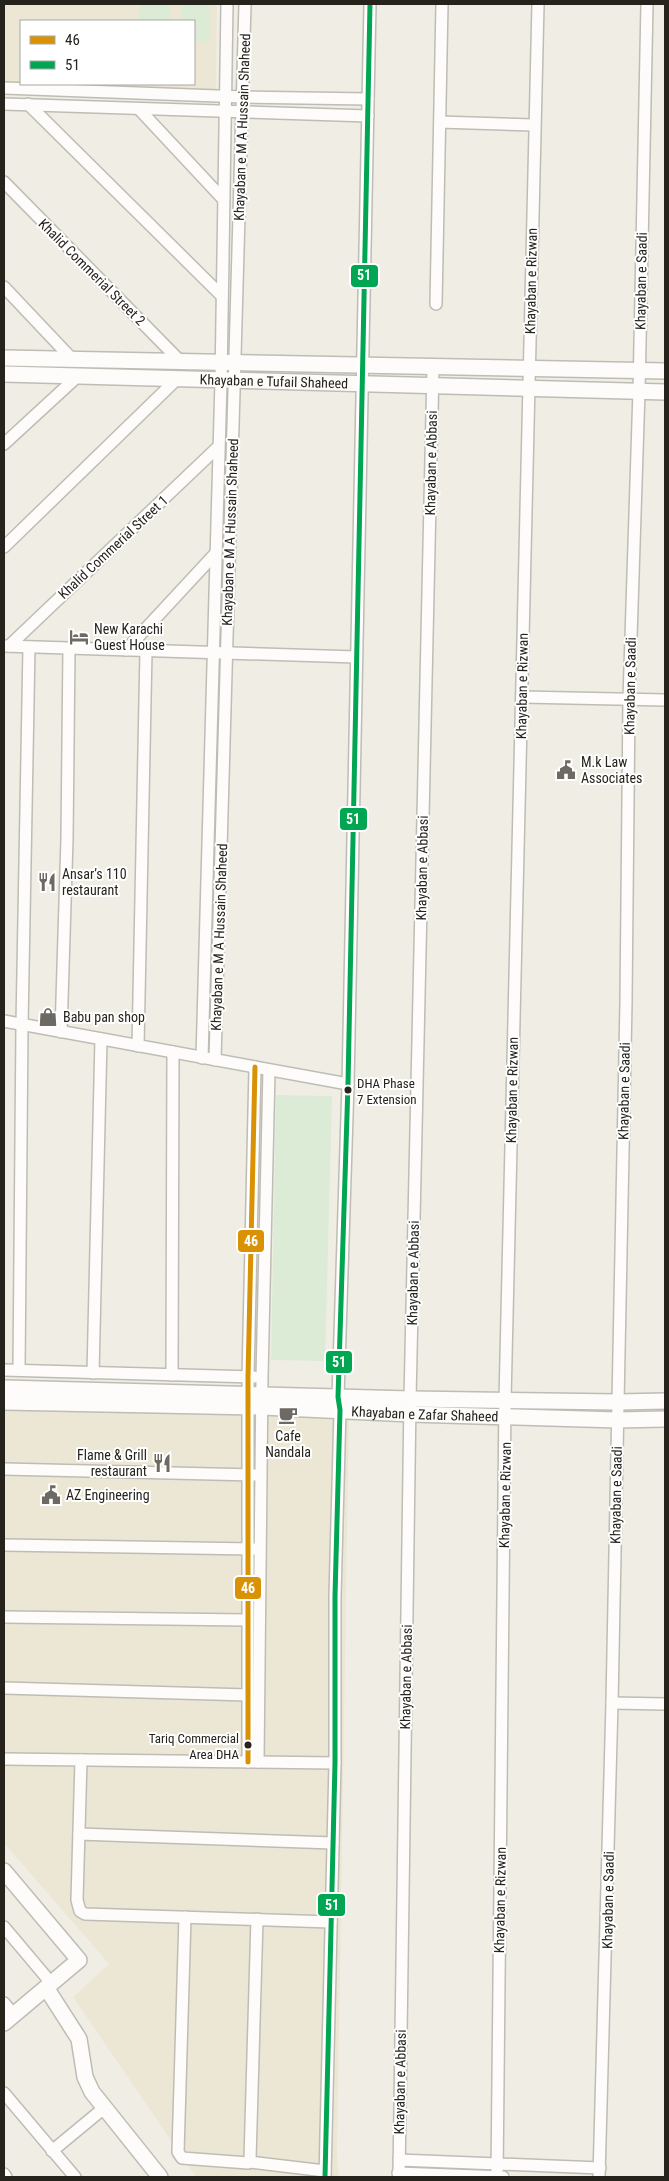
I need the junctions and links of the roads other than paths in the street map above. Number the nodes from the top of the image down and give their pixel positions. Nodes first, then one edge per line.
1 (228, 4) edge
2 (245, 4) edge
3 (370, 4) edge
4 (442, 4) edge
5 (538, 4) edge
6 (647, 4) edge
7 (4, 88) edge
8 (226, 96) junction
9 (244, 97) junction
10 (368, 99) junction
11 (4, 104) edge
12 (28, 104) junction
13 (139, 109) junction
14 (225, 112) junction
15 (244, 112) junction
16 (368, 116) junction
17 (440, 122) junction
18 (534, 125) junction
19 (4, 182) edge
20 (223, 199) junction
21 (4, 287) edge
22 (222, 296) junction
23 (436, 304) dead end
24 (4, 358) edge
25 (73, 360) junction
26 (181, 362) junction
27 (228, 364) junction
28 (364, 366) junction
29 (431, 368) junction
30 (530, 370) junction
31 (639, 371) junction
32 (665, 371) edge
33 (4, 374) edge
34 (79, 375) junction
35 (176, 380) junction
36 (228, 381) junction
37 (364, 385) junction
38 (430, 386) junction
39 (529, 389) junction
40 (639, 392) junction
41 (665, 392) edge
42 (4, 444) edge
43 (218, 448) junction
44 (4, 547) edge
45 (216, 554) junction
46 (6, 646) edge
47 (28, 647) junction
48 (69, 648) junction
49 (126, 650) junction
50 (146, 651) junction
51 (213, 653) junction
52 (226, 653) junction
53 (356, 657) junction
54 (522, 697) junction
55 (629, 699) junction
56 (665, 700) edge
57 (4, 1021) edge
58 (22, 1025) junction
59 (61, 1032) junction
60 (101, 1039) junction
61 (138, 1046) junction
62 (172, 1052) junction
63 (202, 1058) junction
64 (215, 1060) junction
65 (255, 1068) junction
66 (269, 1070) junction
67 (348, 1084) junction
68 (4, 1370) edge
69 (19, 1370) junction
70 (94, 1373) junction
71 (172, 1375) junction
72 (248, 1377) junction
73 (262, 1377) junction
74 (4, 1388) edge
75 (505, 1400) junction
76 (255, 1401) junction
77 (665, 1401) edge
78 (4, 1402) edge
79 (618, 1402) junction
80 (344, 1404) junction
81 (406, 1407) junction
82 (506, 1416) junction
83 (665, 1419) edge
84 (617, 1420) junction
85 (4, 1469) edge
86 (249, 1474) junction
87 (262, 1475) junction
88 (4, 1545) edge
89 (248, 1549) junction
90 (260, 1549) junction
91 (4, 1616) edge
92 (247, 1620) junction
93 (4, 1688) edge
94 (248, 1695) junction
95 (612, 1703) junction
96 (665, 1704) edge
97 (4, 1759) edge
98 (81, 1760) junction
99 (253, 1762) junction
100 (335, 1762) junction
101 (79, 1834) junction
102 (333, 1843) junction
103 (4, 1871) edge
104 (186, 1917) junction
105 (257, 1919) junction
106 (331, 1922) junction
107 (4, 1927) edge
108 (49, 1986) junction
109 (4, 2003) edge
110 (9, 2019) edge
111 (4, 2094) edge
112 (104, 2108) junction
113 (52, 2151) junction
114 (399, 2160) junction
115 (250, 2162) junction
116 (497, 2164) junction
117 (599, 2173) edge
118 (4, 2174) edge
119 (325, 2174) edge
120 (399, 2175) edge
121 (6, 2177) edge
122 (75, 2177) edge
123 (160, 2177) edge
124 (497, 2177) edge
125 (504, 2177) edge

1 - 8 street, Khayaban e M A Hussain Shaheed
2 - 9 street, Khayaban e M A Hussain Shaheed
3 - 10 street
4 - 17 street
5 - 18 street, Khayaban e Rizwan
6 - 31 street, Khayaban e Saadi
7 - 8 street
8 - 9 street
8 - 14 street, Khayaban e M A Hussain Shaheed
9 - 10 street
9 - 15 street, Khayaban e M A Hussain Shaheed
10 - 16 street
11 - 12 street
12 - 13 street
12 - 22 street
13 - 14 street
13 - 20 street
14 - 15 street
14 - 20 street, Khayaban e M A Hussain Shaheed
15 - 16 street
15 - 27 street, Khayaban e M A Hussain Shaheed
16 - 28 street
17 - 18 street
17 - 23 street
18 - 30 street, Khayaban e Rizwan
19 - 26 street, Khalid Commerial Street 2
20 - 22 street, Khayaban e M A Hussain Shaheed
21 - 25 street
22 - 27 street, Khayaban e M A Hussain Shaheed
24 - 25 street, Khayaban e Tufail Shaheed
25 - 26 street, Khayaban e Tufail Shaheed
26 - 27 street, Khayaban e Tufail Shaheed
27 - 28 street, Khayaban e Tufail Shaheed
27 - 36 street, Khayaban e M A Hussain Shaheed
28 - 29 street, Khayaban e Tufail Shaheed
28 - 37 street
29 - 30 street, Khayaban e Tufail Shaheed
29 - 38 street, Khayaban e Abbasi
30 - 31 street, Khayaban e Tufail Shaheed
30 - 39 street, Khayaban e Rizwan
31 - 32 street, Khayaban e Tufail Shaheed
31 - 40 street, Khayaban e Saadi
33 - 34 street, Khayaban e Tufail Shaheed
34 - 35 street, Khayaban e Tufail Shaheed
34 - 42 street
35 - 36 street, Khayaban e Tufail Shaheed
35 - 44 street
36 - 37 street, Khayaban e Tufail Shaheed
36 - 43 street, Khayaban e M A Hussain Shaheed
36 - 52 street, Khayaban e M A Hussain Shaheed
37 - 38 street, Khayaban e Tufail Shaheed
37 - 53 street
38 - 39 street, Khayaban e Tufail Shaheed
38 - 81 street, Khayaban e Abbasi
39 - 40 street, Khayaban e Tufail Shaheed
39 - 54 street, Khayaban e Rizwan
40 - 41 street, Khayaban e Tufail Shaheed
40 - 55 street, Khayaban e Saadi
43 - 45 street, Khayaban e M A Hussain Shaheed
43 - 46 street, Khalid Commerial Street 1
45 - 49 street
45 - 51 street, Khayaban e M A Hussain Shaheed
46 - 47 street
47 - 48 street
47 - 58 street
48 - 49 street
48 - 59 street
49 - 50 street
50 - 51 street
50 - 61 street
51 - 52 street
51 - 63 street, Khayaban e M A Hussain Shaheed
52 - 53 street
52 - 64 street, Khayaban e M A Hussain Shaheed
53 - 67 street
54 - 55 street
54 - 75 street, Khayaban e Rizwan
55 - 56 street
55 - 79 street, Khayaban e Saadi
57 - 58 street
58 - 59 street
58 - 69 street
59 - 60 street
60 - 61 street
60 - 70 street
61 - 62 street
62 - 63 street
62 - 71 street
63 - 64 street
64 - 65 street
65 - 66 street
65 - 72 street
66 - 67 street
66 - 73 street
67 - 80 street
68 - 69 street
69 - 70 street
70 - 71 street
71 - 72 street
72 - 73 street
72 - 76 street
73 - 76 street
74 - 76 street
75 - 79 street
75 - 81 street
75 - 82 street, Khayaban e Rizwan
76 - 78 street, Khayaban e Zafar Shaheed
76 - 80 street, Khayaban e Zafar Shaheed
76 - 86 street
76 - 87 street
77 - 79 street
79 - 84 street, Khayaban e Saadi
80 - 81 street, Khayaban e Zafar Shaheed
80 - 100 street
81 - 82 street, Khayaban e Zafar Shaheed
81 - 114 street, Khayaban e Abbasi
82 - 84 street, Khayaban e Zafar Shaheed
82 - 116 street, Khayaban e Rizwan
83 - 84 street, Khayaban e Zafar Shaheed
84 - 95 street, Khayaban e Saadi
85 - 86 street
86 - 87 street
86 - 89 street
87 - 90 street
88 - 89 street
89 - 90 street
89 - 92 street
90 - 99 street
91 - 92 street
92 - 94 street
93 - 94 street
94 - 99 street
95 - 96 street
95 - 117 street, Khayaban e Saadi
97 - 98 street
98 - 99 street
98 - 101 street
99 - 100 street
100 - 102 street
101 - 102 street
101 - 104 street
102 - 106 street
103 - 108 street
104 - 105 street
104 - 115 street
105 - 106 street
105 - 115 street
106 - 119 street
107 - 108 street
108 - 110 street
108 - 112 street
109 - 110 street
111 - 113 street
112 - 113 street
112 - 123 street
113 - 122 street
114 - 116 street
114 - 120 street, Khayaban e Abbasi
115 - 119 street
116 - 117 street
116 - 124 street, Khayaban e Rizwan
118 - 121 street
120 - 124 street
124 - 125 street

